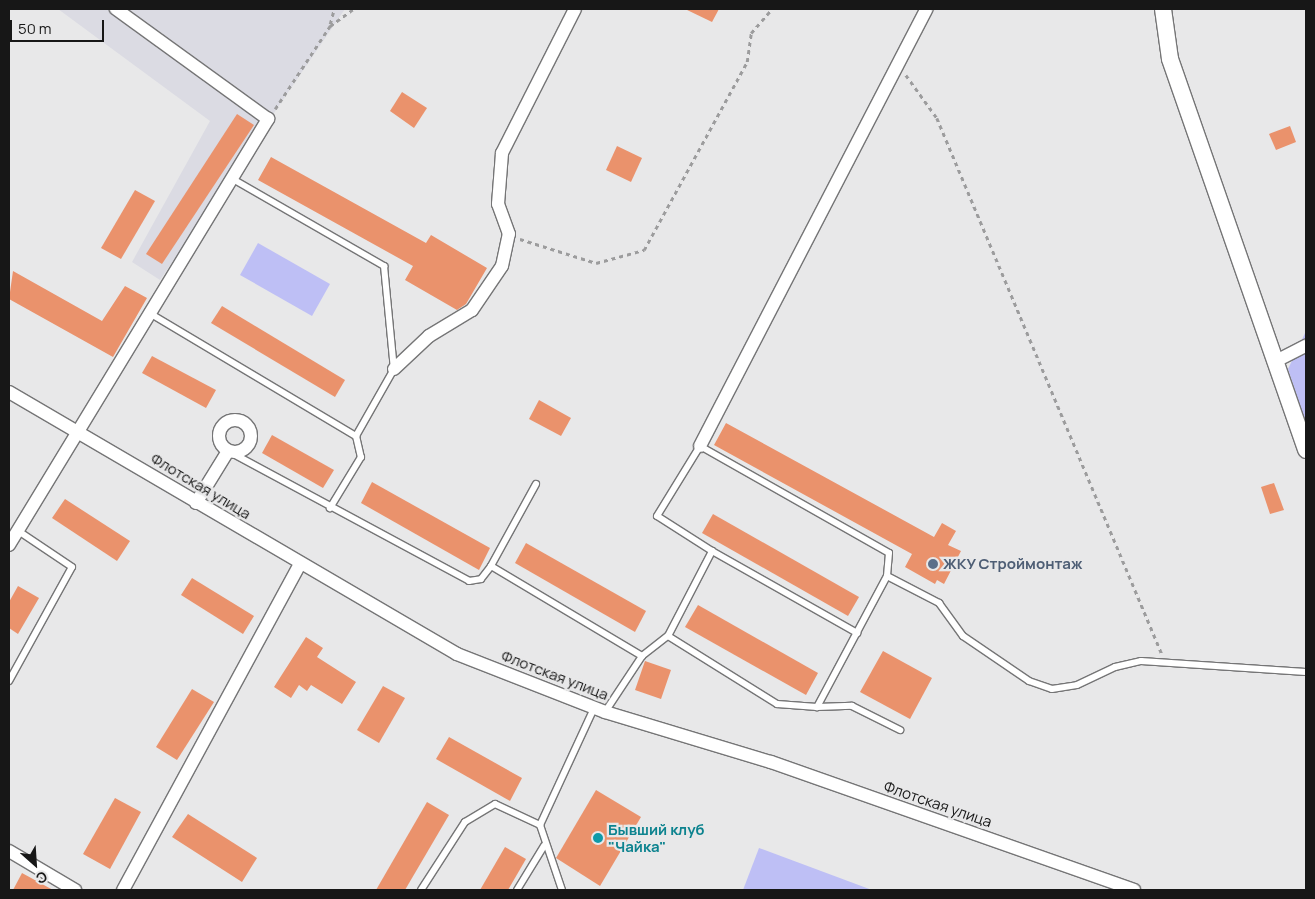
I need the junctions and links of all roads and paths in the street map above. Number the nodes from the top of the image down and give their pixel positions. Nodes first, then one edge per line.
1 (116, 9) edge
2 (334, 9) edge
3 (353, 9) edge
4 (575, 9) edge
5 (772, 9) edge
6 (927, 9) edge
7 (1162, 9) edge
8 (330, 26) junction
9 (896, 66) junction
10 (268, 119) junction
11 (230, 177) junction
12 (509, 234) junction
13 (151, 314) junction
14 (1306, 346) edge
15 (1274, 362) junction
16 (394, 369) junction
17 (9, 392) edge
18 (77, 432) junction
19 (356, 436) junction
20 (700, 446) junction
21 (1306, 450) edge
22 (228, 451) joint
23 (536, 484) dead end
24 (196, 502) junction
25 (330, 508) junction
26 (17, 530) junction
27 (9, 545) edge
28 (712, 551) junction
29 (300, 564) junction
30 (491, 566) junction
31 (887, 576) junction
32 (857, 632) junction
33 (668, 636) junction
34 (642, 656) junction
35 (1164, 661) junction
36 (1306, 672) edge
37 (9, 681) edge
38 (817, 707) junction
39 (600, 710) junction
40 (900, 730) dead end
41 (540, 825) junction
42 (544, 846) junction
43 (9, 851) edge
44 (75, 890) edge
45 (123, 890) edge
46 (421, 890) edge
47 (518, 890) edge
48 (562, 890) edge
49 (1134, 890) edge

1 - 10 street
2 - 8 path
3 - 8 path
4 - 12 street
5 - 12 path
6 - 9 street
7 - 15 street
8 - 10 path
9 - 20 street
9 - 35 path
10 - 11 street
11 - 13 street
11 - 16 lane
12 - 16 street
13 - 18 street
13 - 19 lane
14 - 15 street
15 - 21 street
16 - 19 lane
17 - 18 street, Флотская улица
18 - 24 street, Флотская улица
18 - 26 street
19 - 25 lane
20 - 28 lane
20 - 31 lane
22 - 24 street
22 - 25 lane
23 - 30 lane
24 - 29 street, Флотская улица
25 - 30 lane
26 - 27 street
26 - 37 lane
28 - 32 lane
28 - 33 lane
29 - 39 street, Флотская улица
29 - 45 street
30 - 34 lane
31 - 32 lane
31 - 35 lane
32 - 38 lane
33 - 34 lane
33 - 38 lane
34 - 39 lane
35 - 36 lane
38 - 40 lane
39 - 41 lane
39 - 49 street, Флотская улица
41 - 42 lane
41 - 46 lane
42 - 47 lane
42 - 48 lane
43 - 44 street

